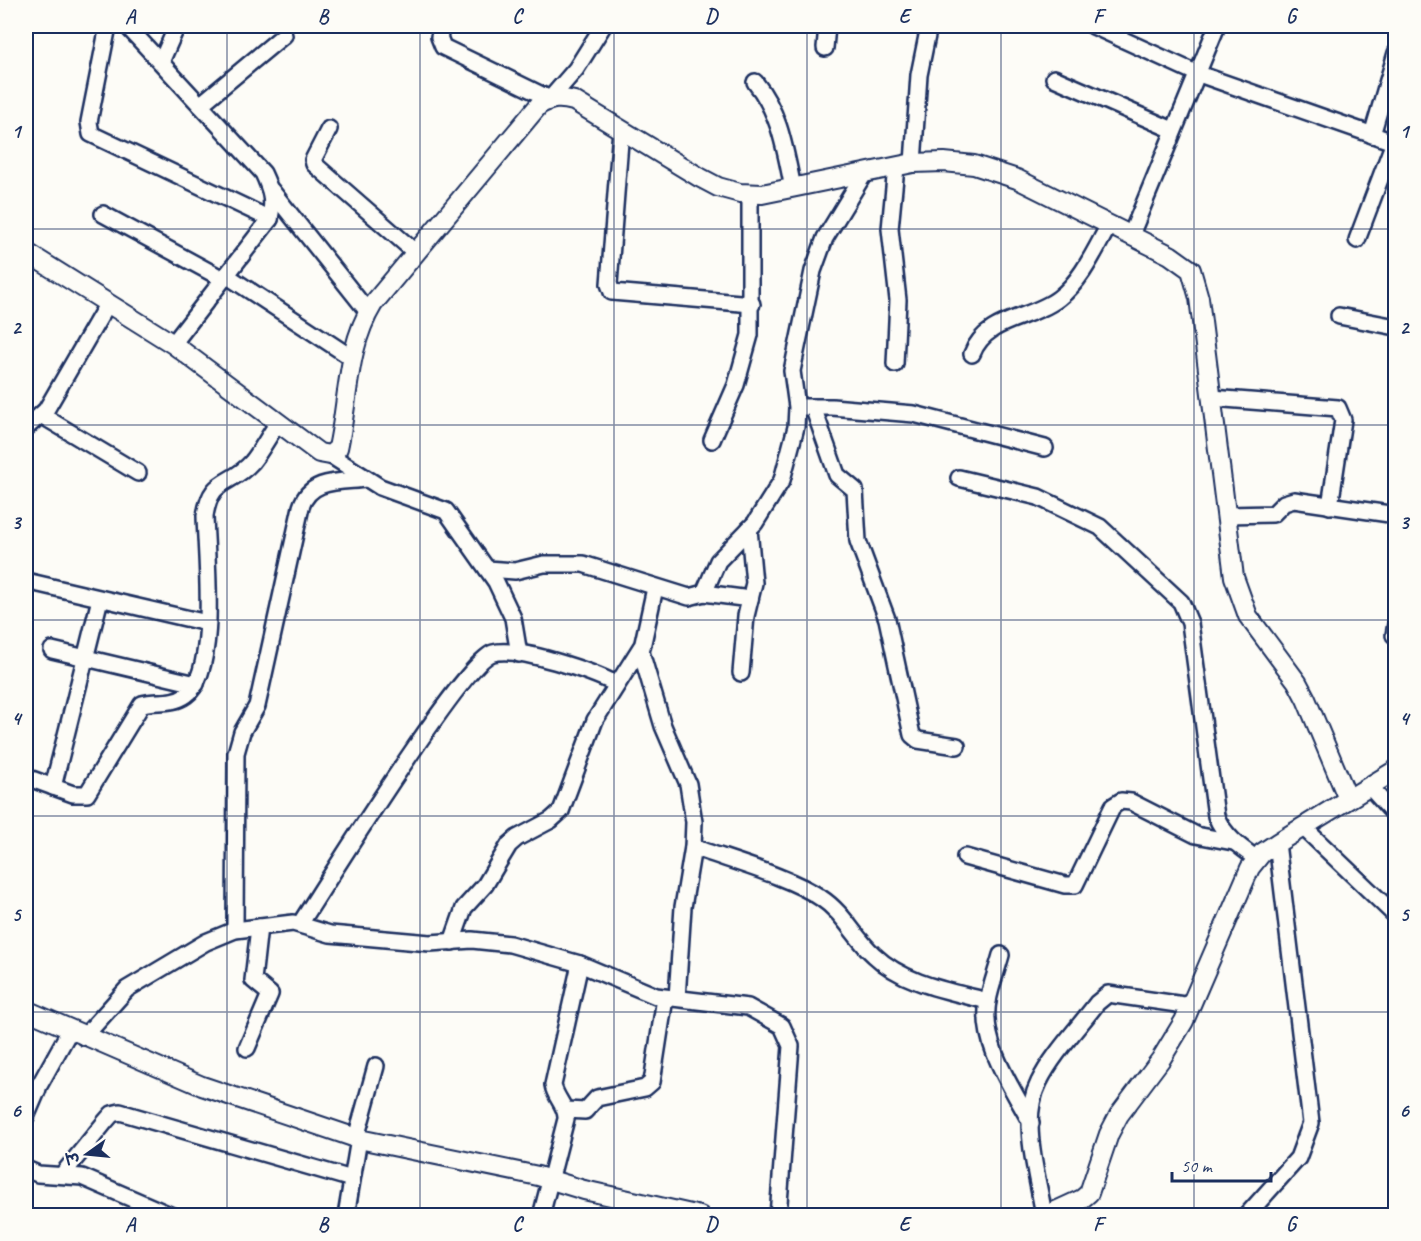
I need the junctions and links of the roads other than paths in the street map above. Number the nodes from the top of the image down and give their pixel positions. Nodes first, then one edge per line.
1 (108, 26) edge
2 (127, 26) edge
3 (177, 26) edge
4 (442, 26) edge
5 (603, 26) edge
6 (827, 26) edge
7 (929, 26) edge
8 (1093, 26) edge
9 (1217, 26) edge
10 (284, 35) dead end
11 (825, 48) dead end
12 (1395, 53) edge
13 (161, 63) junction
14 (1196, 73) junction
15 (1054, 78) dead end
16 (755, 82) dead end
17 (550, 99) junction
18 (200, 105) junction
19 (329, 129) dead end
20 (621, 129) junction
21 (1173, 130) junction
22 (1372, 135) junction
23 (1395, 142) edge
24 (905, 165) junction
25 (864, 174) junction
26 (270, 188) junction
27 (794, 188) junction
28 (750, 194) junction
29 (103, 214) dead end
30 (270, 219) junction
31 (1109, 225) junction
32 (1131, 235) junction
33 (1357, 240) dead end
34 (26, 252) edge
35 (416, 253) junction
36 (225, 277) junction
37 (108, 303) junction
38 (752, 304) junction
39 (368, 312) junction
40 (1339, 316) dead end
41 (1395, 327) edge
42 (173, 344) junction
43 (972, 354) dead end
44 (352, 358) junction
45 (896, 364) dead end
46 (1212, 398) junction
47 (797, 407) junction
48 (813, 407) junction
49 (32, 418) edge
50 (278, 423) junction
51 (712, 440) dead end
52 (1045, 448) dead end
53 (330, 455) junction
54 (138, 473) dead end
55 (959, 478) dead end
56 (366, 480) junction
57 (1330, 506) junction
58 (1226, 515) junction
59 (1395, 515) edge
60 (749, 529) junction
61 (487, 569) junction
62 (26, 581) edge
63 (655, 588) junction
64 (704, 593) junction
65 (100, 598) junction
66 (750, 599) junction
67 (207, 623) junction
68 (641, 647) junction
69 (52, 651) dead end
70 (519, 654) junction
71 (86, 658) junction
72 (741, 673) dead end
73 (196, 684) junction
74 (616, 684) junction
75 (957, 746) dead end
76 (1395, 770) edge
77 (26, 777) edge
78 (1369, 786) junction
79 (53, 787) junction
80 (1348, 799) junction
81 (1395, 816) edge
82 (1303, 827) junction
83 (1233, 842) junction
84 (1277, 843) junction
85 (693, 847) junction
86 (965, 857) dead end
87 (1257, 860) junction
88 (1395, 916) edge
89 (300, 924) junction
90 (259, 927) junction
91 (235, 930) junction
92 (452, 942) junction
93 (1002, 956) dead end
94 (580, 964) junction
95 (671, 998) junction
96 (988, 1001) junction
97 (1191, 1006) junction
98 (26, 1010) edge
99 (77, 1034) junction
100 (247, 1048) dead end
101 (376, 1066) dead end
102 (40, 1084) junction
103 (26, 1097) edge
104 (566, 1110) junction
105 (26, 1117) edge
106 (1031, 1122) junction
107 (357, 1139) junction
108 (26, 1169) edge
109 (62, 1175) junction
110 (352, 1179) junction
111 (552, 1179) junction
112 (172, 1215) edge
113 (346, 1215) edge
114 (541, 1215) edge
115 (700, 1215) edge
116 (778, 1215) edge
117 (1044, 1215) edge
118 (1246, 1215) edge

1 - 30 street
2 - 13 street
3 - 13 street
4 - 17 street
5 - 17 street
6 - 11 street
7 - 24 street
8 - 14 street
9 - 14 street
10 - 18 street
12 - 22 street
13 - 18 street
14 - 21 street
14 - 22 street
15 - 21 street
16 - 27 street
17 - 20 street
17 - 35 street
18 - 26 street
19 - 35 street
20 - 28 street
20 - 38 street
21 - 32 street
22 - 23 street
23 - 33 street
24 - 25 street
24 - 31 street
24 - 45 street
25 - 27 street
25 - 47 street
26 - 30 street
26 - 39 street
27 - 28 street
28 - 38 street
29 - 36 street
30 - 36 street
31 - 32 street
31 - 43 street
32 - 46 street
34 - 37 street
35 - 39 street
36 - 42 street
36 - 44 street
37 - 42 street
37 - 49 street
38 - 51 street
39 - 44 street
40 - 41 street
42 - 50 street
44 - 53 street
46 - 57 street
46 - 58 street
47 - 48 street
47 - 60 street
48 - 52 street
48 - 75 street
49 - 54 street
50 - 53 street
50 - 67 street
53 - 56 street
55 - 83 street
56 - 61 street
56 - 91 street
57 - 58 street
57 - 59 street
58 - 80 street
60 - 64 street
60 - 66 street
61 - 63 street
61 - 70 street
62 - 65 street
63 - 64 street
63 - 68 street
64 - 66 street
65 - 67 street
65 - 71 street
66 - 72 street
67 - 73 street
68 - 74 street
68 - 85 street
69 - 71 street
70 - 74 street
70 - 89 street
71 - 73 street
71 - 79 street
73 - 79 street
74 - 92 street
76 - 78 street
77 - 79 street
78 - 80 street
78 - 81 street
80 - 82 street
82 - 84 street
82 - 88 street
83 - 86 street
83 - 87 street
84 - 87 street
84 - 118 street
85 - 95 street
85 - 96 street
87 - 97 street
89 - 90 street
89 - 92 street
90 - 91 street
90 - 100 street
91 - 99 street
92 - 94 street
93 - 96 street
94 - 95 street
94 - 104 street
95 - 104 street
95 - 116 street
96 - 106 street
97 - 106 street
97 - 117 street
98 - 99 street
99 - 102 street
99 - 107 street
101 - 107 street
102 - 103 street
102 - 105 street
104 - 111 street
106 - 117 street
107 - 110 street
107 - 111 street
108 - 109 street
109 - 110 street
109 - 112 street
110 - 113 street
111 - 114 street
111 - 115 street

